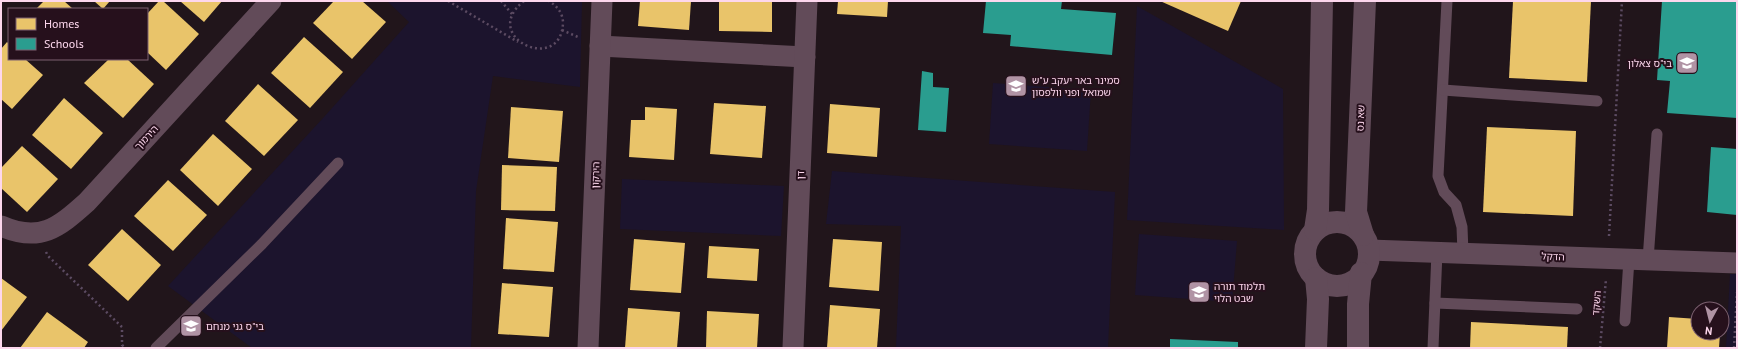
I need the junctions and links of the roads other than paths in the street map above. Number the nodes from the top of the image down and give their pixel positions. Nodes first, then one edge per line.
1 (271, 1) edge
2 (602, 1) edge
3 (807, 1) edge
4 (1322, 1) edge
5 (1365, 1) edge
6 (1447, 1) edge
7 (600, 46) junction
8 (805, 57) junction
9 (1442, 90) junction
10 (1597, 101) dead end
11 (1657, 134) dead end
12 (338, 162) dead end
13 (1, 226) edge
14 (1315, 230) junction
15 (1366, 242) junction
16 (1437, 252) junction
17 (1463, 253) junction
18 (1639, 260) junction
19 (1737, 263) edge
20 (1362, 273) junction
21 (1316, 278) junction
22 (1435, 303) junction
23 (1577, 309) dead end
24 (1625, 321) dead end
25 (156, 348) edge
26 (588, 348) edge
27 (793, 348) edge
28 (1316, 348) edge
29 (1358, 348) edge
30 (1433, 348) edge

1 - 13 street, הירמוך
2 - 7 street, הירקון
3 - 8 street, דן
4 - 14 street
5 - 15 street, שא נס
6 - 9 lane
7 - 8 street
7 - 26 street, הירקון
8 - 27 street, דן
9 - 10 lane
9 - 17 lane
11 - 18 lane
12 - 25 lane
14 - 15 street
14 - 21 street
15 - 16 street, הדקל
15 - 20 street
16 - 17 street, הדקל
16 - 22 lane
17 - 18 street, הדקל
18 - 19 street, הדקל
18 - 24 lane
20 - 21 street
20 - 29 street
21 - 28 street
22 - 23 lane
22 - 30 lane

